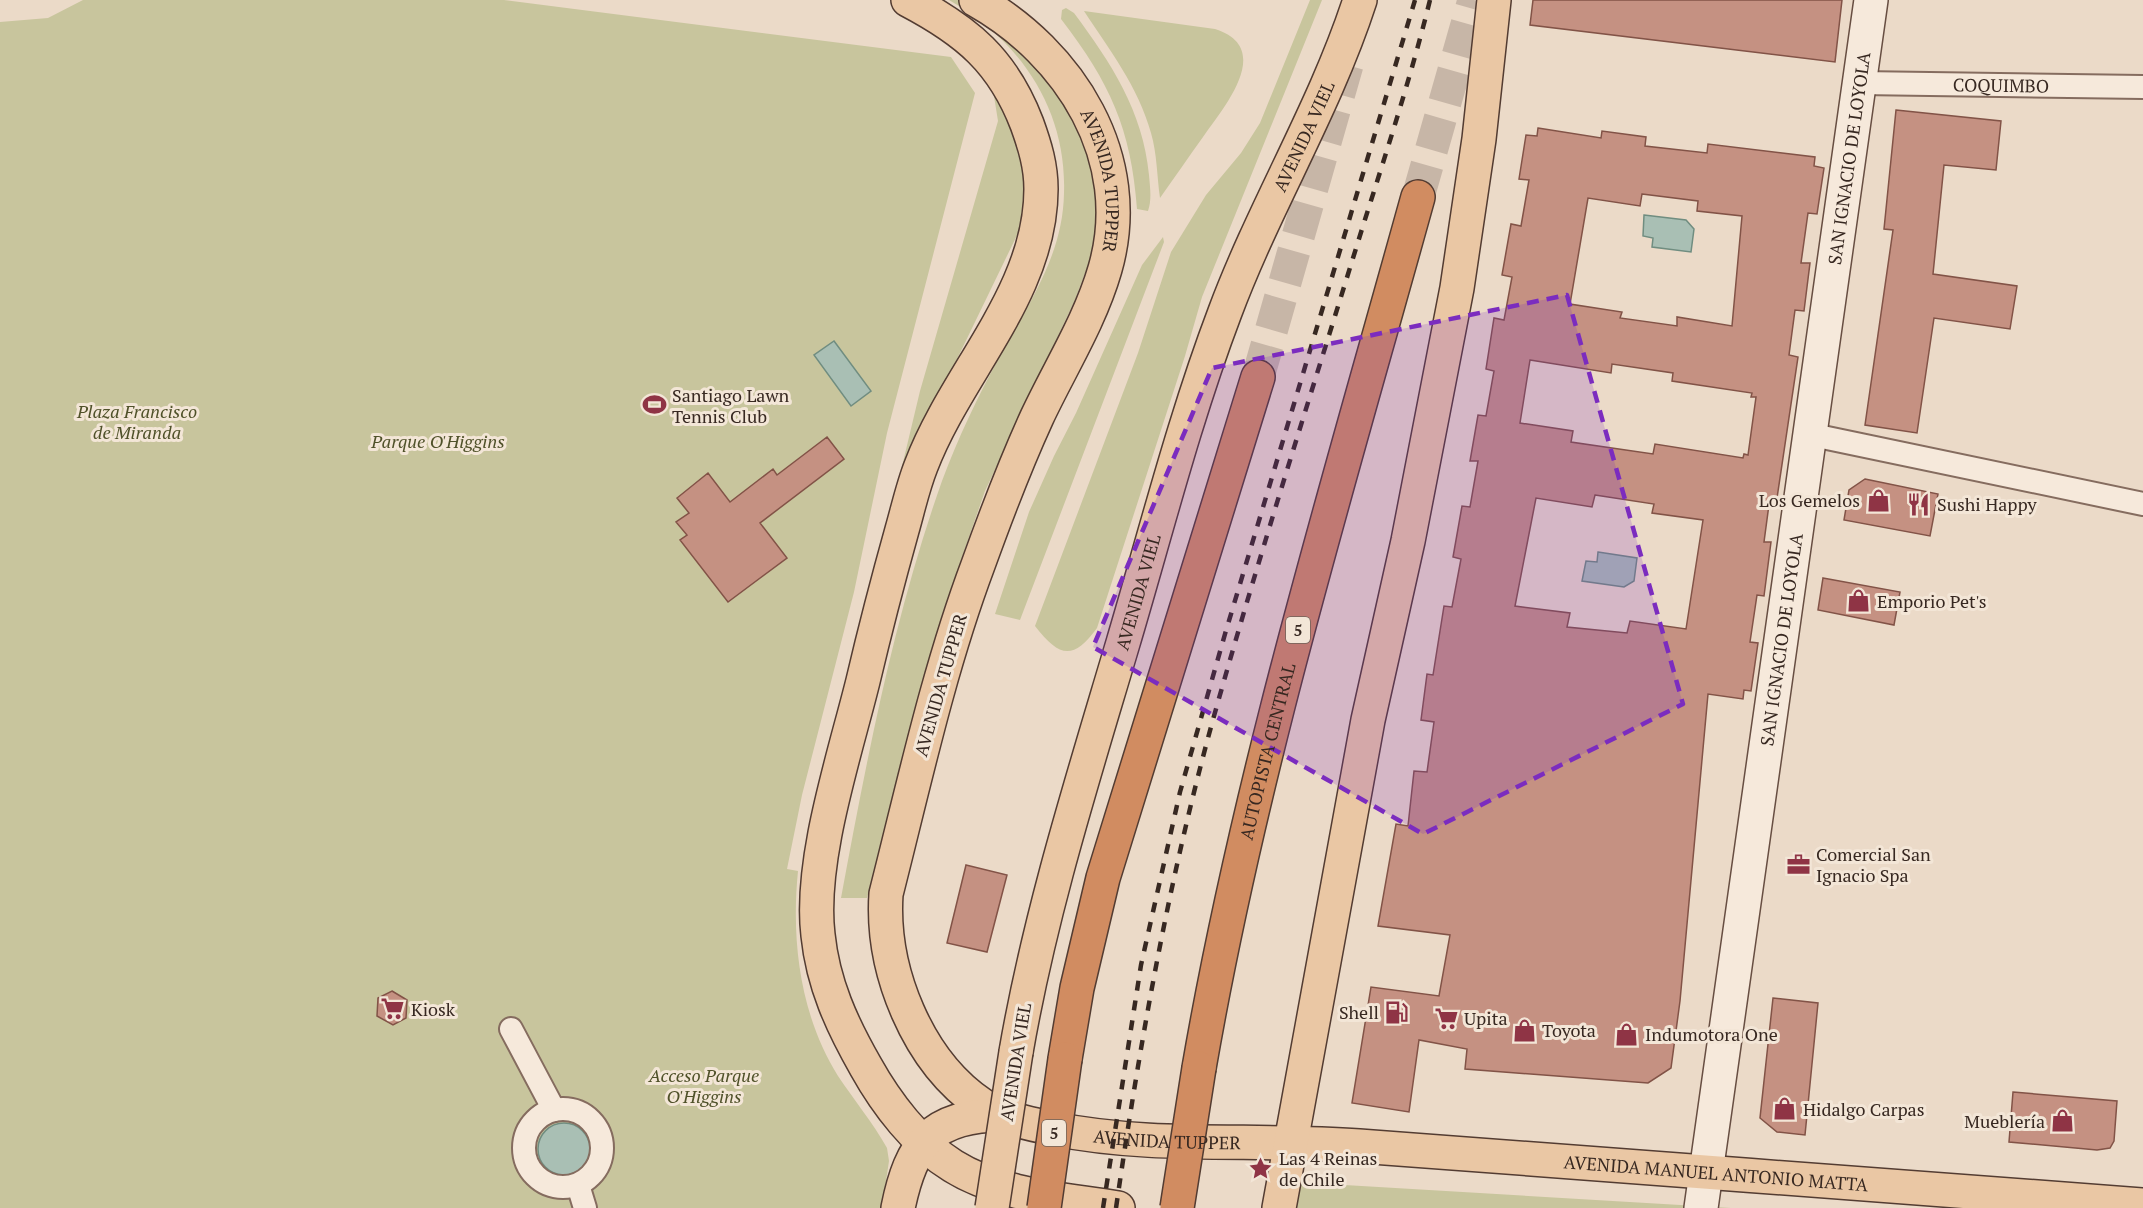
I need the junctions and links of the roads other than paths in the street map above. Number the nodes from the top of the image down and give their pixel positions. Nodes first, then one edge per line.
1 (908, 0) edge
2 (975, 0) edge
3 (1360, 0) edge
4 (1494, 0) edge
5 (1871, 0) edge
6 (1860, 83) junction
7 (2143, 87) edge
8 (1418, 197) tunnel mouth
9 (1258, 377) tunnel mouth
10 (1808, 434) junction
11 (2143, 504) edge
12 (511, 1029) dead end
13 (554, 1110) junction
14 (1002, 1115) junction
15 (924, 1142) junction
16 (1291, 1143) junction
17 (1705, 1173) junction
18 (578, 1185) junction
19 (2143, 1205) edge
20 (585, 1208) edge
21 (898, 1208) edge
22 (992, 1208) edge
23 (1044, 1208) edge
24 (1118, 1208) edge
25 (1178, 1208) edge
26 (1279, 1208) edge
27 (1701, 1208) edge

1 - 15 main road
2 - 14 main road, AVENIDA TUPPER
3 - 22 main road, AVENIDA VIEL, bridge
4 - 16 main road
5 - 6 street, SAN IGNACIO DE LOYOLA
6 - 7 street, COQUIMBO
6 - 10 street, SAN IGNACIO DE LOYOLA
8 - 25 highway, AUTOPISTA CENTRAL / 5, bridge
9 - 23 highway, 5, bridge
10 - 11 street
10 - 17 street, SAN IGNACIO DE LOYOLA
12 - 13 street
13 - 18 street
13 - 18 street
14 - 15 main road
14 - 16 main road, AVENIDA TUPPER
15 - 21 main road
15 - 24 main road
16 - 17 main road, AVENIDA MANUEL ANTONIO MATTA
16 - 26 main road
17 - 19 main road, AVENIDA MANUEL ANTONIO MATTA
17 - 27 street, SAN IGNACIO DE LOYOLA
18 - 20 street

